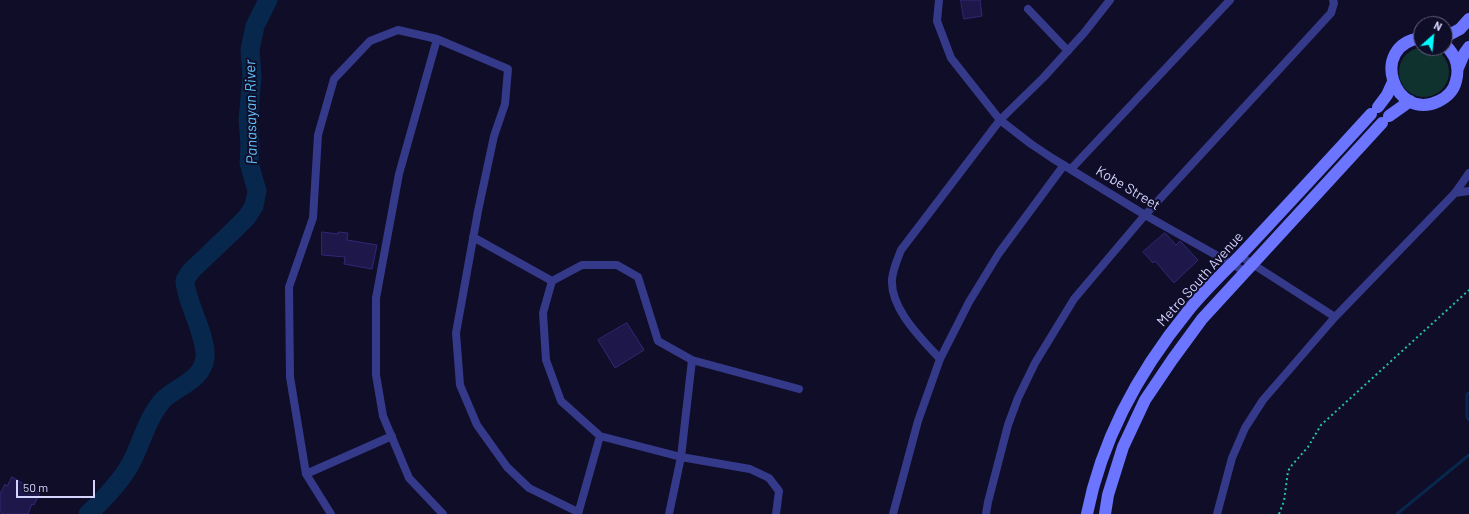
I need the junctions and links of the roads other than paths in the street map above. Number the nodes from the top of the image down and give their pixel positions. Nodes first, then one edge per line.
1 (939, 0) edge
2 (1110, 0) edge
3 (1230, 0) edge
4 (1333, 0) edge
5 (1028, 9) dead end
6 (1469, 20) edge
7 (1453, 33) edge
8 (437, 39) junction
9 (1413, 41) edge
10 (1469, 48) edge
11 (1068, 51) junction
12 (1453, 54) edge
13 (1458, 68) junction
14 (1393, 82) junction
15 (1410, 101) junction
16 (1000, 120) junction
17 (1067, 167) junction
18 (1469, 173) edge
19 (1469, 191) edge
20 (1455, 193) junction
21 (1145, 215) junction
22 (473, 237) junction
23 (1236, 260) junction
24 (1250, 269) junction
25 (552, 280) junction
26 (1335, 317) junction
27 (940, 359) junction
28 (692, 360) junction
29 (799, 389) dead end
30 (392, 436) junction
31 (600, 436) junction
32 (681, 457) junction
33 (306, 474) junction
34 (578, 513) edge
35 (331, 514) edge
36 (443, 514) edge
37 (669, 514) edge
38 (776, 514) edge
39 (893, 514) edge
40 (986, 514) edge
41 (1087, 514) edge
42 (1105, 514) edge
43 (1217, 514) edge

1 - 16 street, Kobe Street
2 - 11 street
3 - 17 street
4 - 21 street
5 - 11 street
6 - 7 street
8 - 22 street
8 - 30 street
8 - 33 street
9 - 14 street
10 - 13 street
11 - 16 street
12 - 13 street
13 - 15 street
14 - 15 street
14 - 23 street, Metro South Avenue
15 - 24 street, Metro South Avenue
16 - 17 street, Kobe Street
16 - 27 street
17 - 21 street, Kobe Street
17 - 27 street
18 - 20 street
19 - 20 street
20 - 26 street
21 - 23 street, Kobe Street
21 - 40 street
22 - 25 street
22 - 34 street
23 - 24 street, Kobe Street
23 - 41 street, Metro South Avenue
24 - 26 street, Kobe Street
24 - 42 street, Metro South Avenue
25 - 28 street
25 - 31 street
26 - 43 street
27 - 39 street
28 - 29 street
28 - 32 street
30 - 33 street
30 - 36 street
31 - 32 street
31 - 34 street
32 - 37 street
32 - 38 street
33 - 35 street

